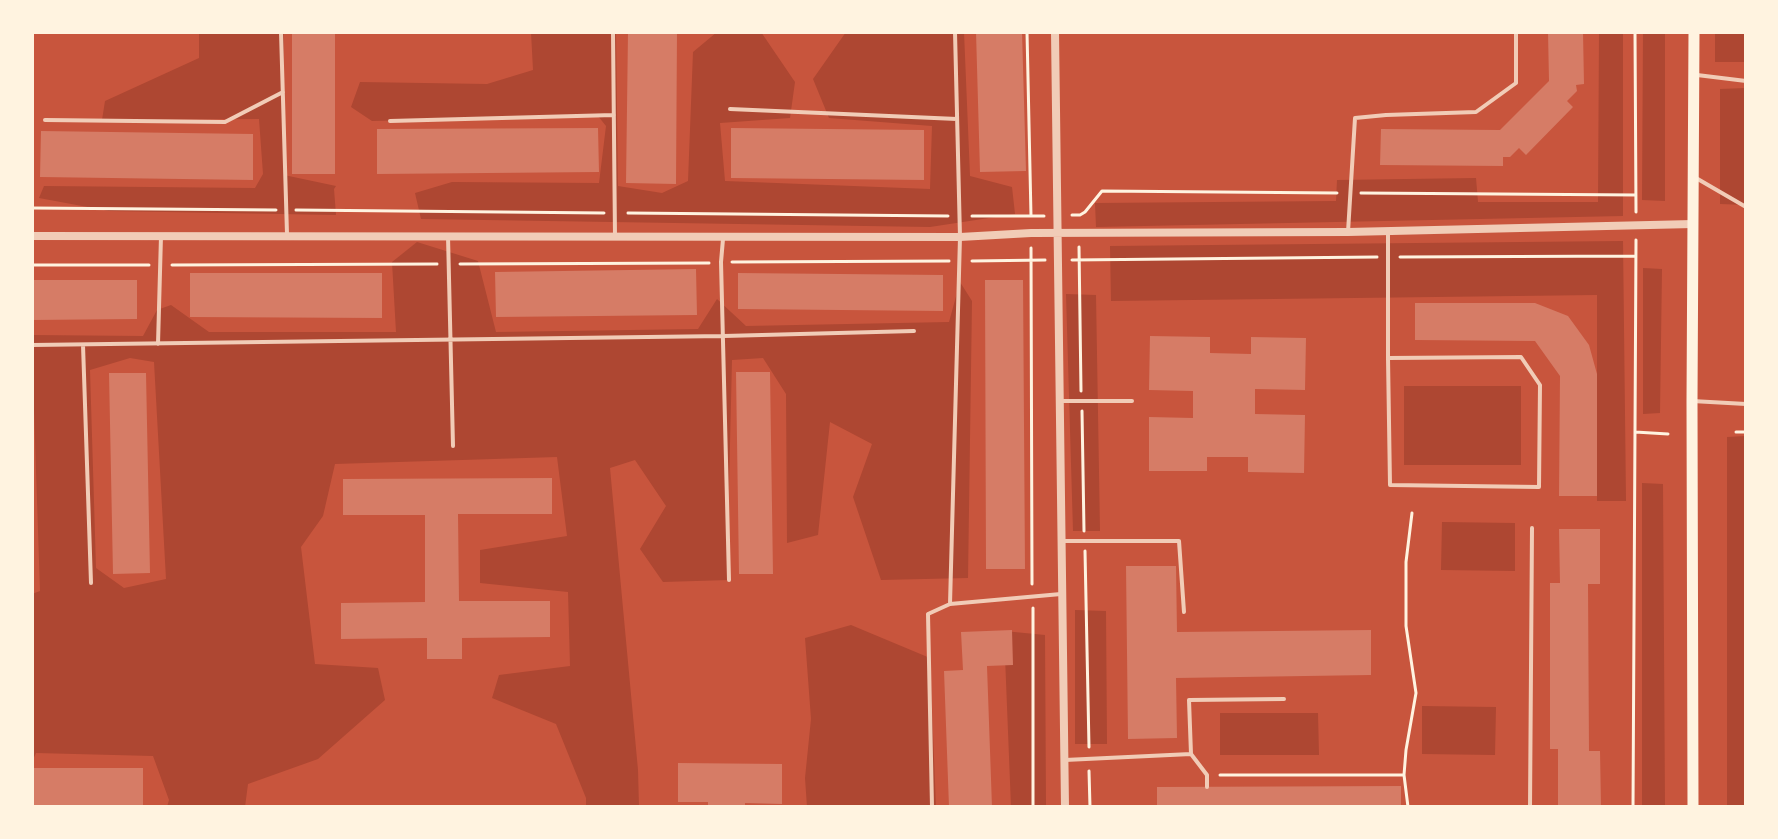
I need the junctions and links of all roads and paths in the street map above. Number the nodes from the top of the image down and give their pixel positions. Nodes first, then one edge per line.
1 (281, 32) edge
2 (613, 32) edge
3 (955, 32) edge
4 (1027, 32) edge
5 (1055, 32) edge
6 (1516, 32) edge
7 (1635, 32) edge
8 (1694, 32) edge
9 (1694, 75) junction
10 (1746, 81) edge
11 (283, 92) junction
12 (730, 109) dead end
13 (614, 115) junction
14 (957, 119) junction
15 (45, 120) dead end
16 (390, 121) dead end
17 (1693, 176) junction
18 (1350, 193) junction
19 (1636, 195) junction
20 (1746, 207) edge
21 (32, 208) edge
22 (286, 210) junction
23 (615, 213) junction
24 (1056, 215) junction
25 (960, 216) junction
26 (1031, 217) junction
27 (1693, 224) junction
28 (1637, 225) junction
29 (1387, 230) junction
30 (1348, 232) junction
31 (1031, 233) junction
32 (1056, 233) junction
33 (32, 236) edge
34 (161, 236) junction
35 (287, 236) junction
36 (448, 236) junction
37 (615, 237) junction
38 (723, 237) junction
39 (960, 237) junction
40 (1636, 256) junction
41 (1388, 257) junction
42 (1031, 260) junction
43 (1057, 260) junction
44 (960, 261) junction
45 (721, 262) junction
46 (448, 264) junction
47 (32, 265) edge
48 (160, 265) junction
49 (914, 331) dead end
50 (724, 336) junction
51 (450, 340) junction
52 (158, 344) junction
53 (32, 345) edge
54 (83, 345) junction
55 (1388, 358) junction
56 (1059, 401) junction
57 (1132, 401) dead end
58 (1692, 401) junction
59 (1746, 404) edge
60 (1635, 432) junction
61 (1736, 432) dead end
62 (1746, 432) edge
63 (1668, 434) dead end
64 (453, 446) dead end
65 (1412, 513) dead end
66 (1532, 528) dead end
67 (1060, 541) junction
68 (729, 580) dead end
69 (91, 583) dead end
70 (1061, 594) junction
71 (1033, 596) junction
72 (950, 604) junction
73 (1184, 612) dead end
74 (1284, 699) dead end
75 (1191, 754) junction
76 (1065, 760) junction
77 (1207, 775) junction
78 (1404, 775) junction
79 (1207, 787) dead end
80 (932, 807) edge
81 (1033, 807) edge
82 (1065, 807) edge
83 (1408, 807) edge
84 (1530, 807) edge
85 (1633, 807) edge
86 (1693, 807) edge

1 - 11 lane
2 - 13 lane
3 - 14 lane
4 - 26 path
5 - 24 street
6 - 18 lane
7 - 19 path
8 - 9 main road
9 - 10 lane
9 - 17 main road
11 - 15 lane
11 - 22 lane
12 - 14 lane
13 - 16 lane
13 - 23 lane
14 - 25 lane
17 - 20 lane
17 - 27 main road
18 - 19 path
18 - 24 path
18 - 30 lane
19 - 28 path
21 - 22 path
22 - 23 path
22 - 35 lane
23 - 25 path
23 - 37 lane
24 - 26 path
24 - 32 street
25 - 26 path
25 - 39 lane
26 - 31 path
27 - 28 street
27 - 58 main road
28 - 29 street
28 - 40 path
29 - 30 street
29 - 41 lane
30 - 32 street
31 - 32 street
31 - 39 street
31 - 42 path
32 - 43 street
33 - 34 street
34 - 35 street
34 - 48 lane
35 - 36 street
36 - 37 street
36 - 46 lane
37 - 38 street
38 - 39 street
38 - 45 lane
39 - 44 lane
40 - 41 path
40 - 60 path
41 - 43 path
41 - 55 lane
42 - 43 path
42 - 44 path
42 - 71 path
43 - 56 street
44 - 45 path
44 - 72 lane
45 - 46 path
45 - 50 lane
46 - 48 path
46 - 51 lane
47 - 48 path
48 - 52 lane
49 - 50 lane
50 - 51 lane
50 - 68 lane
51 - 52 lane
51 - 64 lane
52 - 54 lane
53 - 54 lane
54 - 69 lane
55 - 55 lane
56 - 57 lane
56 - 67 street
58 - 59 lane
58 - 86 main road
60 - 63 path
60 - 85 path
61 - 62 path
65 - 78 path
66 - 84 lane
67 - 70 street
67 - 73 lane
70 - 71 lane
70 - 76 street
71 - 72 lane
71 - 81 path
72 - 80 lane
74 - 75 lane
75 - 76 lane
75 - 77 lane
76 - 82 street
77 - 78 path
77 - 79 lane
78 - 83 path

